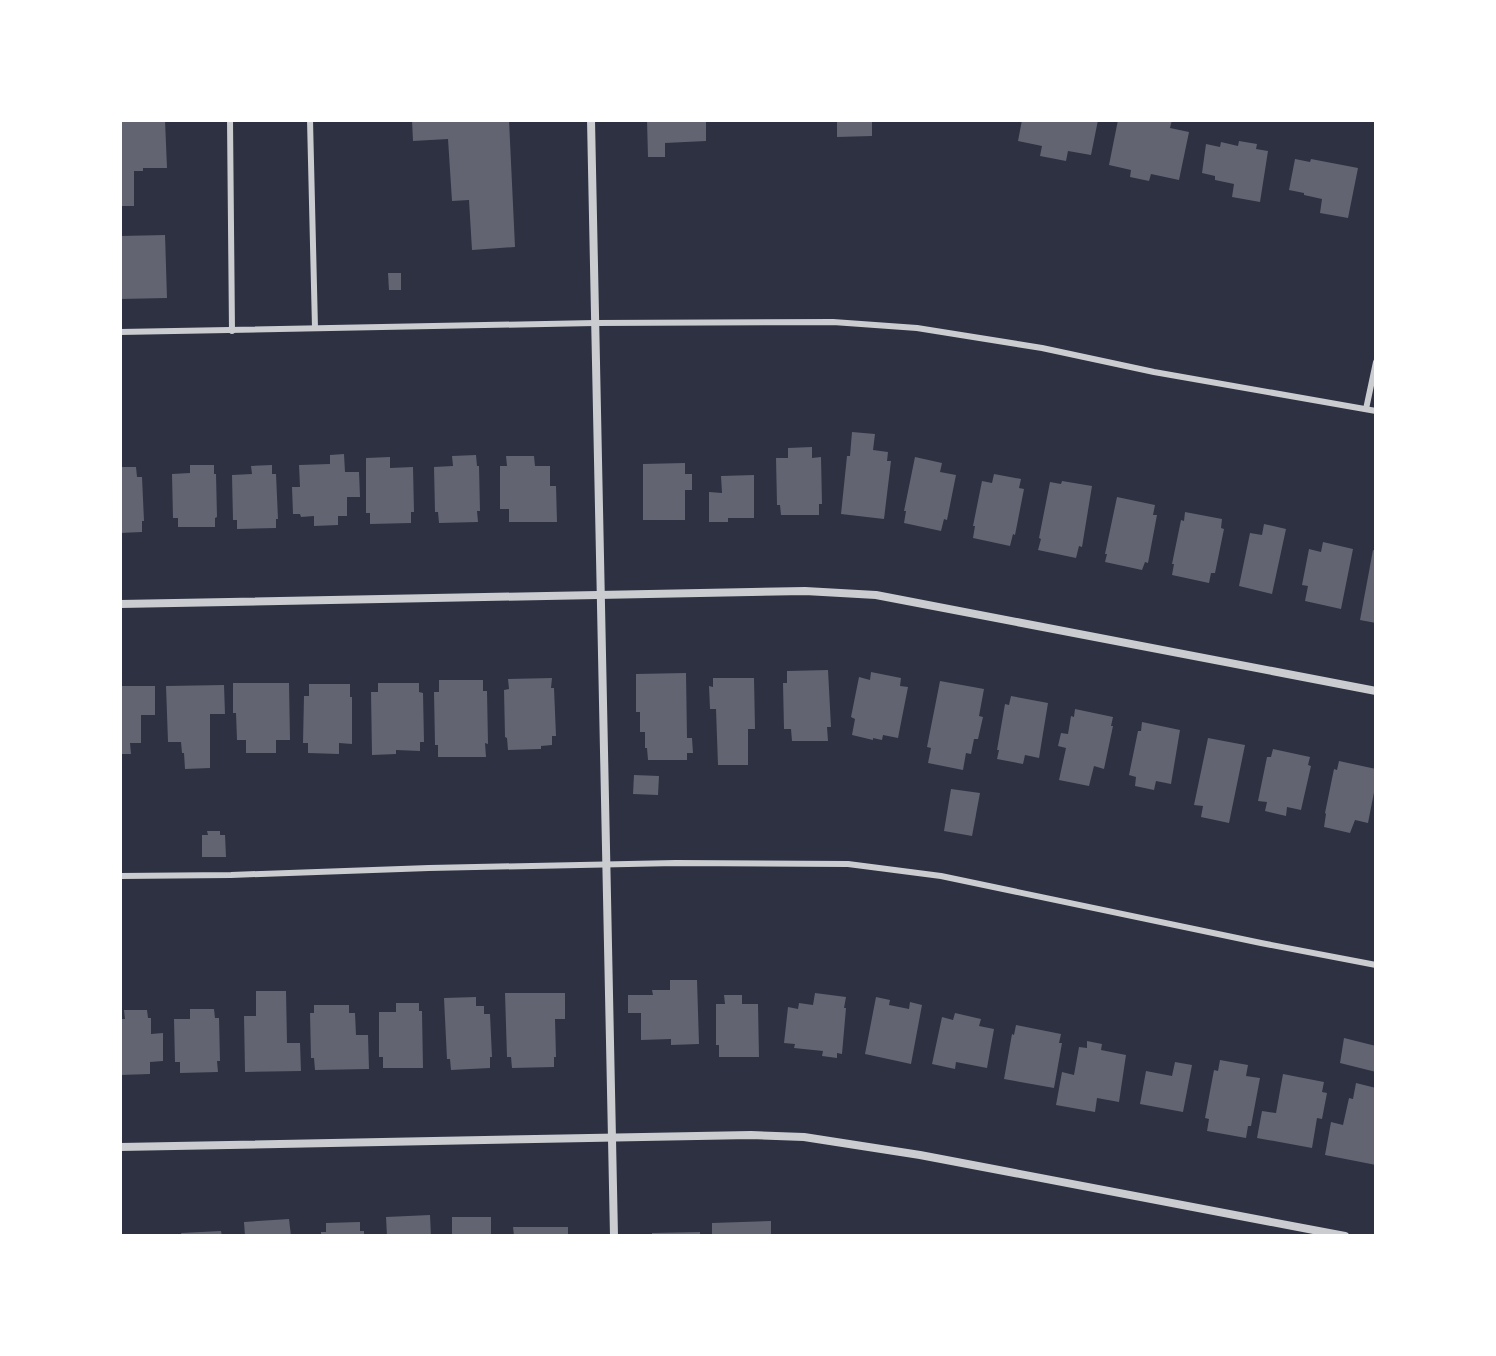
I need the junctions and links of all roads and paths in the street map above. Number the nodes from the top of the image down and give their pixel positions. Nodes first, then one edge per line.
1 (230, 120) edge
2 (310, 120) edge
3 (591, 120) edge
4 (595, 323) junction
5 (315, 328) junction
6 (232, 331) junction
7 (120, 332) edge
8 (1376, 362) edge
9 (1366, 409) junction
10 (1376, 411) edge
11 (600, 594) junction
12 (120, 604) edge
13 (1376, 691) edge
14 (607, 866) junction
15 (120, 876) edge
16 (1376, 965) edge
17 (612, 1137) junction
18 (120, 1147) edge
19 (614, 1236) edge
20 (1345, 1236) edge

1 - 6 lane
2 - 5 lane
3 - 4 street
4 - 5 lane
4 - 9 lane
4 - 11 street
5 - 6 lane
6 - 7 lane
8 - 9 lane
9 - 10 lane
11 - 12 street
11 - 13 street
11 - 14 street
14 - 15 lane
14 - 16 lane
14 - 17 street
17 - 18 street
17 - 19 street
17 - 20 street

